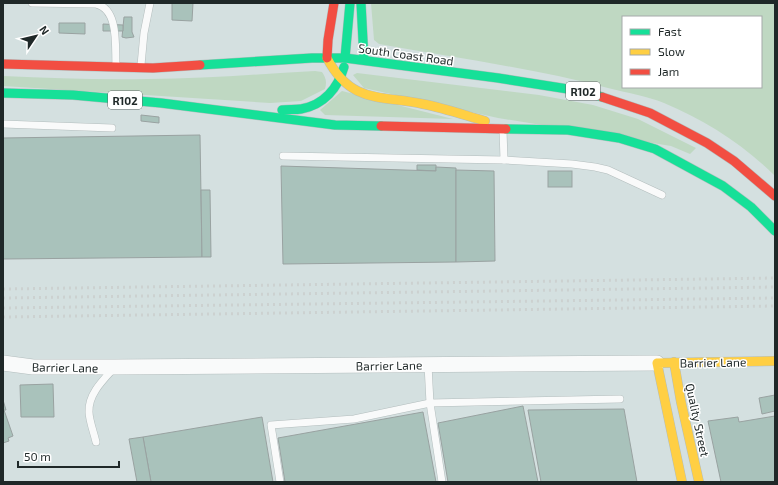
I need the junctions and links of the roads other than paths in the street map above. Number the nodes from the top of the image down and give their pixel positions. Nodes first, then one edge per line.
1 (32, 3) edge
2 (150, 3) edge
3 (334, 3) edge
4 (350, 3) edge
5 (361, 3) edge
6 (327, 58) junction
7 (345, 58) junction
8 (364, 60) junction
9 (3, 64) edge
10 (116, 67) junction
11 (140, 68) junction
12 (341, 80) junction
13 (3, 93) edge
14 (247, 113) junction
15 (3, 124) edge
16 (112, 128) dead end
17 (506, 128) junction
18 (283, 156) dead end
19 (504, 160) junction
20 (662, 195) dead end
21 (775, 196) edge
22 (775, 231) edge
23 (775, 361) edge
24 (657, 362) junction
25 (674, 362) junction
26 (704, 362) junction
27 (3, 364) edge
28 (428, 365) junction
29 (115, 367) junction
30 (692, 371) dead end
31 (686, 380) dead end
32 (620, 399) dead end
33 (681, 402) junction
34 (430, 403) junction
35 (96, 442) dead end
36 (693, 454) junction
37 (676, 457) junction
38 (280, 482) edge
39 (442, 482) edge
40 (682, 482) edge
41 (699, 482) edge

1 - 10 lane
2 - 11 lane
3 - 6 main road
4 - 7 main road
5 - 8 main road
6 - 7 main road, South Coast Road / R102
6 - 11 main road, South Coast Road / R102
6 - 12 main road
7 - 8 main road, South Coast Road / R102
7 - 12 main road
8 - 21 main road, South Coast Road / R102
9 - 10 main road, South Coast Road / R102
10 - 11 main road, South Coast Road / R102
12 - 14 main road
12 - 17 main road
13 - 14 main road, R102
14 - 17 main road, R102
15 - 16 lane
17 - 19 lane
17 - 22 main road, R102
18 - 19 lane
19 - 20 lane
23 - 26 main road, Barrier Lane
24 - 25 main road, Barrier Lane
24 - 28 street, Barrier Lane
24 - 37 main road
25 - 26 main road, Barrier Lane
25 - 33 main road, Quality Street
26 - 30 main road
27 - 29 street, Barrier Lane
28 - 29 street, Barrier Lane
28 - 34 lane
29 - 35 lane
31 - 33 main road
32 - 34 lane
33 - 36 main road, Quality Street
34 - 38 lane
34 - 39 lane
36 - 37 main road
36 - 41 main road, Quality Street
37 - 40 main road

